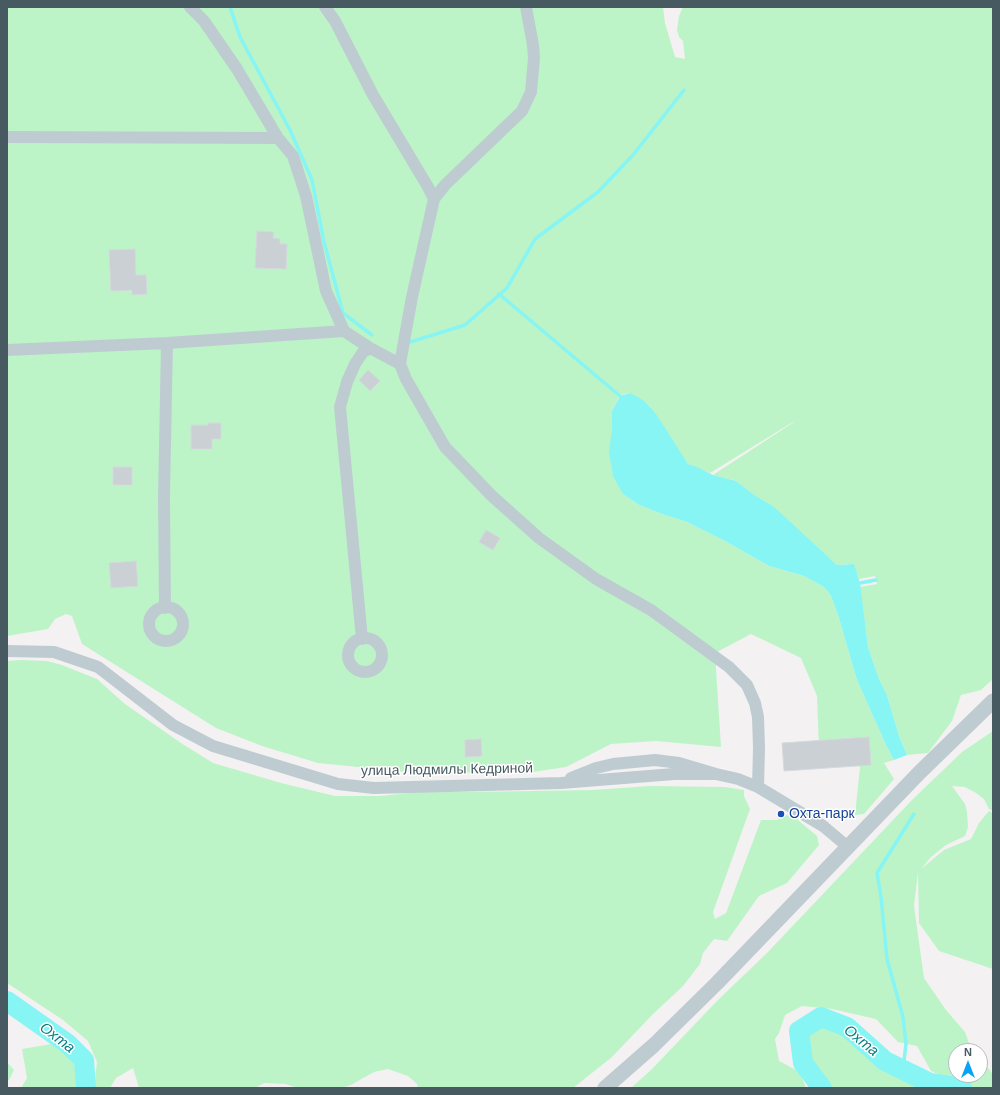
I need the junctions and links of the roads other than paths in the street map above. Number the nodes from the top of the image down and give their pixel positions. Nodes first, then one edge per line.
1 (190, 7) edge
2 (325, 7) edge
3 (526, 7) edge
4 (7, 137) edge
5 (278, 138) junction
6 (434, 199) junction
7 (344, 331) junction
8 (167, 343) junction
9 (370, 348) junction
10 (7, 350) edge
11 (400, 364) junction
12 (165, 608) dead end
13 (362, 639) dead end
14 (7, 652) edge
15 (993, 701) edge
16 (758, 787) junction
17 (848, 847) junction
18 (604, 1088) edge

1 - 5 street
2 - 6 street
3 - 6 street
4 - 5 street
5 - 7 street
6 - 11 street
7 - 8 street
7 - 9 street
8 - 10 street
8 - 12 street
9 - 11 street
9 - 13 street
11 - 16 street
14 - 16 street, улица Людмилы Кедриной
15 - 17 street
16 - 17 street, улица Людмилы Кедриной
17 - 18 street

